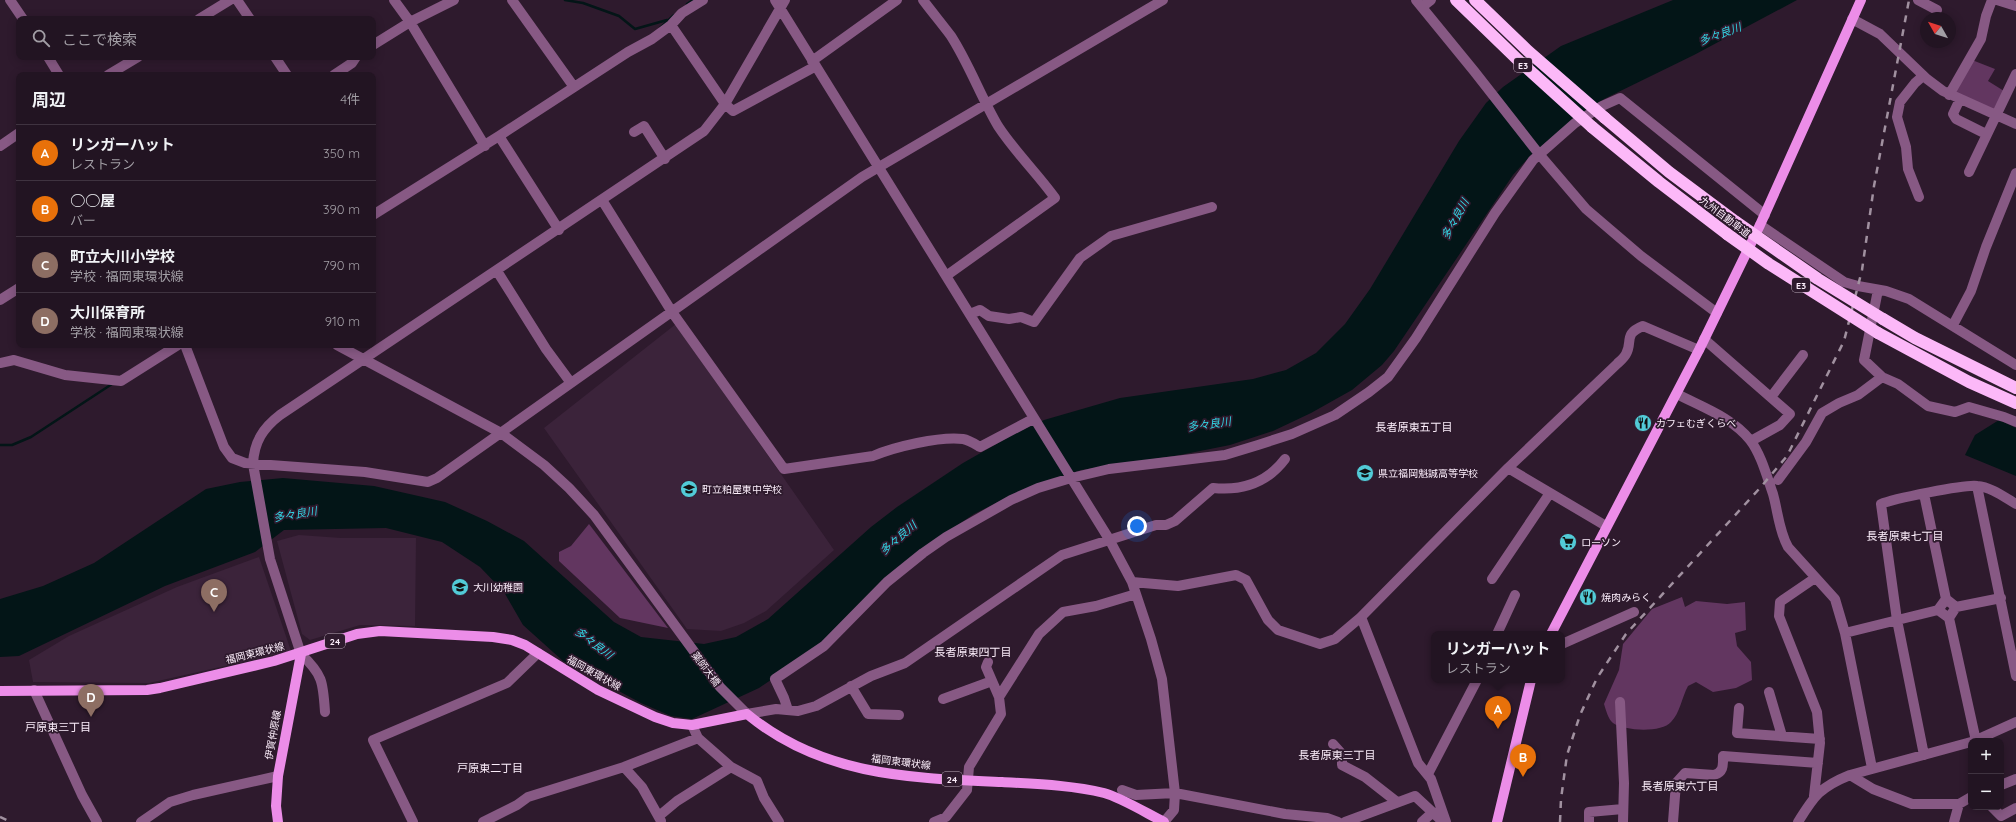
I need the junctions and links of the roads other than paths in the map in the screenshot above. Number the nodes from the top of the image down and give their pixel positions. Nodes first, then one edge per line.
1 (10, 0) edge
2 (230, 0) edge
3 (237, 0) edge
4 (394, 0) edge
5 (454, 0) edge
6 (512, 0) edge
7 (897, 0) edge
8 (923, 0) edge
9 (1163, 0) edge
10 (1431, 0) edge
11 (1456, 0) edge
12 (1475, 0) edge
13 (1861, 0) edge
14 (1918, 0) edge
15 (1992, 0) edge
16 (1997, 0) edge
17 (700, 1) edge
18 (780, 3) edge
19 (1419, 3) edge
20 (2016, 6) edge
21 (1936, 10) dead end
22 (21, 16) edge
23 (205, 16) edge
24 (248, 16) edge
25 (1852, 19) junction
26 (410, 22) junction
27 (671, 25) junction
28 (376, 43) edge
29 (50, 60) edge
30 (133, 60) edge
31 (277, 60) edge
32 (354, 60) edge
33 (814, 64) junction
34 (57, 72) edge
35 (113, 72) edge
36 (285, 72) edge
37 (338, 72) edge
38 (2016, 74) edge
39 (1923, 76) junction
40 (574, 87) junction
41 (1949, 95) junction
42 (1960, 100) junction
43 (987, 103) junction
44 (725, 104) junction
45 (1995, 115) junction
46 (2016, 124) edge
47 (634, 132) dead end
48 (1986, 134) junction
49 (16, 135) edge
50 (499, 136) junction
51 (0, 146) edge
52 (485, 146) junction
53 (1537, 152) junction
54 (665, 159) junction
55 (878, 167) junction
56 (1969, 172) dead end
57 (2016, 173) edge
58 (1919, 197) dead end
59 (602, 200) junction
60 (1212, 207) dead end
61 (376, 210) edge
62 (1765, 215) junction
63 (1760, 226) junction
64 (560, 230) junction
65 (497, 271) junction
66 (946, 276) junction
67 (16, 290) edge
68 (1878, 290) junction
69 (0, 300) edge
70 (672, 312) junction
71 (1717, 313) junction
72 (970, 314) junction
73 (1953, 325) junction
74 (1704, 339) junction
75 (173, 348) edge
76 (186, 348) edge
77 (343, 348) edge
78 (1700, 350) junction
79 (1803, 355) dead end
80 (364, 359) junction
81 (0, 363) edge
82 (2016, 365) edge
83 (1882, 377) junction
84 (571, 383) junction
85 (2016, 388) edge
86 (1678, 394) junction
87 (1771, 397) junction
88 (2016, 403) edge
89 (1033, 419) junction
90 (2016, 422) edge
91 (501, 433) junction
92 (1751, 441) junction
93 (1284, 459) dead end
94 (254, 468) junction
95 (1508, 468) junction
96 (1071, 478) junction
97 (1778, 480) dead end
98 (1977, 486) junction
99 (1550, 493) junction
100 (1924, 494) junction
101 (2016, 504) edge
102 (1606, 526) junction
103 (1109, 539) junction
104 (1815, 578) junction
105 (1492, 579) dead end
106 (1132, 582) junction
107 (1136, 594) junction
108 (1515, 595) dead end
109 (2001, 598) junction
110 (1946, 599) junction
111 (1956, 607) junction
112 (1938, 610) junction
113 (1634, 612) dead end
114 (1361, 617) junction
115 (1949, 618) junction
116 (1897, 620) junction
117 (1498, 631) edge
118 (1552, 631) edge
119 (1845, 633) junction
120 (1565, 643) edge
121 (538, 653) junction
122 (301, 654) junction
123 (988, 662) dead end
124 (2016, 676) edge
125 (992, 681) junction
126 (1475, 683) edge
127 (1530, 683) edge
128 (851, 686) junction
129 (34, 690) junction
130 (0, 691) edge
131 (1768, 692) dead end
132 (999, 697) junction
133 (943, 699) dead end
134 (1620, 702) dead end
135 (1739, 708) dead end
136 (788, 710) junction
137 (325, 712) dead end
138 (747, 714) junction
139 (899, 715) dead end
140 (2016, 722) edge
141 (692, 725) junction
142 (1782, 736) junction
143 (698, 738) junction
144 (1973, 738) edge
145 (1981, 738) edge
146 (1820, 739) junction
147 (1968, 743) edge
148 (1333, 744) dead end
149 (1924, 755) junction
150 (1818, 763) junction
151 (624, 767) junction
152 (731, 767) junction
153 (1872, 768) junction
154 (1428, 774) junction
155 (1850, 775) junction
156 (278, 776) junction
157 (2016, 779) edge
158 (968, 781) junction
159 (2004, 784) edge
160 (1122, 790) dead end
161 (1175, 793) junction
162 (1814, 796) junction
163 (1968, 798) edge
164 (1397, 802) junction
165 (1959, 804) junction
166 (1623, 808) junction
167 (2016, 808) edge
168 (1995, 810) edge
169 (1433, 812) junction
170 (660, 819) edge
171 (97, 822) edge
172 (141, 822) edge
173 (278, 822) edge
174 (413, 822) edge
175 (483, 822) edge
176 (779, 822) edge
177 (934, 822) edge
178 (1164, 822) edge
179 (1338, 822) edge
180 (1345, 822) edge
181 (1422, 822) edge
182 (1443, 822) edge
183 (1446, 822) edge
184 (1497, 822) edge
185 (1589, 822) edge
186 (1623, 822) edge
187 (1673, 822) edge
188 (1798, 822) edge
189 (1954, 822) edge

1 - 22 street
2 - 23 street
3 - 24 street
4 - 26 street
5 - 26 street
6 - 40 street
7 - 33 street
8 - 43 street
9 - 43 street
10 - 19 street
11 - 88 highway, 九州自動車道 / E3, bridge
12 - 85 highway, 九州自動車道 / E3, bridge
13 - 25 main road
14 - 21 street
15 - 41 street
16 - 20 street
17 - 27 street
18 - 33 street
18 - 44 street
19 - 53 street
25 - 39 street
25 - 62 main road
26 - 28 street
26 - 52 street
27 - 40 street
27 - 44 street
29 - 34 street
30 - 35 street
31 - 36 street
32 - 37 street
33 - 44 street
33 - 55 street
38 - 45 street
39 - 41 street
39 - 58 street
40 - 50 street
41 - 42 street
42 - 45 street
42 - 48 street
43 - 55 street
43 - 66 street
44 - 54 street
45 - 46 street
45 - 48 street
47 - 54 street
48 - 56 street
49 - 51 street
50 - 52 street
50 - 64 street
52 - 61 street
53 - 62 street
53 - 71 street
53 - 96 street
54 - 59 street
55 - 66 street
55 - 70 street
57 - 73 street
59 - 64 street
59 - 70 street
60 - 72 street
62 - 63 main road
63 - 68 street
63 - 71 main road
64 - 65 street
65 - 80 street
65 - 84 street
66 - 72 street
67 - 69 street
68 - 73 street
68 - 83 street
70 - 84 street
70 - 89 street
71 - 74 main road
72 - 89 street
73 - 82 street
74 - 78 main road
74 - 87 street
75 - 81 street
76 - 94 street
77 - 80 street, 薬師大橋
78 - 86 main road
78 - 95 street
79 - 87 street
80 - 91 street, 薬師大橋
80 - 94 street
83 - 90 street
83 - 97 street
84 - 91 street
86 - 92 street
86 - 102 main road
87 - 92 street
89 - 96 street
91 - 94 street
91 - 138 street, 薬師大橋
92 - 104 street
93 - 103 street
94 - 122 street
95 - 99 street
95 - 114 street
96 - 103 street
96 - 136 street
98 - 100 street
98 - 101 street
98 - 109 street
99 - 102 street
99 - 105 street
100 - 110 street
100 - 116 street
102 - 118 main road
103 - 106 street
103 - 128 street
104 - 119 street
104 - 146 street
106 - 107 street
106 - 114 street
107 - 132 street
107 - 161 street
108 - 117 street
109 - 111 street
109 - 124 street
110 - 111 street
110 - 112 street
111 - 115 street
112 - 115 street
112 - 116 street
113 - 120 street
114 - 154 street
115 - 144 street
116 - 119 street
116 - 149 street
119 - 153 street
121 - 122 main road, 福岡東環状線 / 24
121 - 141 main road, 福岡東環状線 / 24
121 - 174 street
122 - 129 main road, 福岡東環状線 / 24
122 - 137 street
122 - 156 main road, 伊賀仲原線
123 - 125 street
125 - 132 street
125 - 133 street
126 - 154 street
127 - 184 main road
128 - 136 street
128 - 139 street
129 - 130 main road, 福岡東環状線 / 24
129 - 171 street
131 - 142 street
132 - 158 street
134 - 166 street
135 - 142 street
136 - 138 street
138 - 141 main road, 福岡東環状線 / 24
138 - 158 main road, 福岡東環状線 / 24
140 - 145 street
141 - 143 street
142 - 146 street
143 - 151 street
143 - 152 street
146 - 150 street
147 - 149 street
148 - 164 street
149 - 153 street
150 - 162 street
150 - 187 street
151 - 170 street
151 - 175 street
152 - 170 street
152 - 176 street
153 - 155 street
154 - 183 street
155 - 162 street
155 - 165 street
156 - 172 street
156 - 173 main road, 伊賀仲原線
157 - 159 street
158 - 177 street
158 - 178 main road, 福岡東環状線 / 24
160 - 161 street
161 - 178 street
161 - 179 street
162 - 188 street
163 - 165 street
164 - 169 street
164 - 180 street
165 - 189 street
166 - 185 street
166 - 186 street
167 - 168 street
169 - 181 street
169 - 182 street

